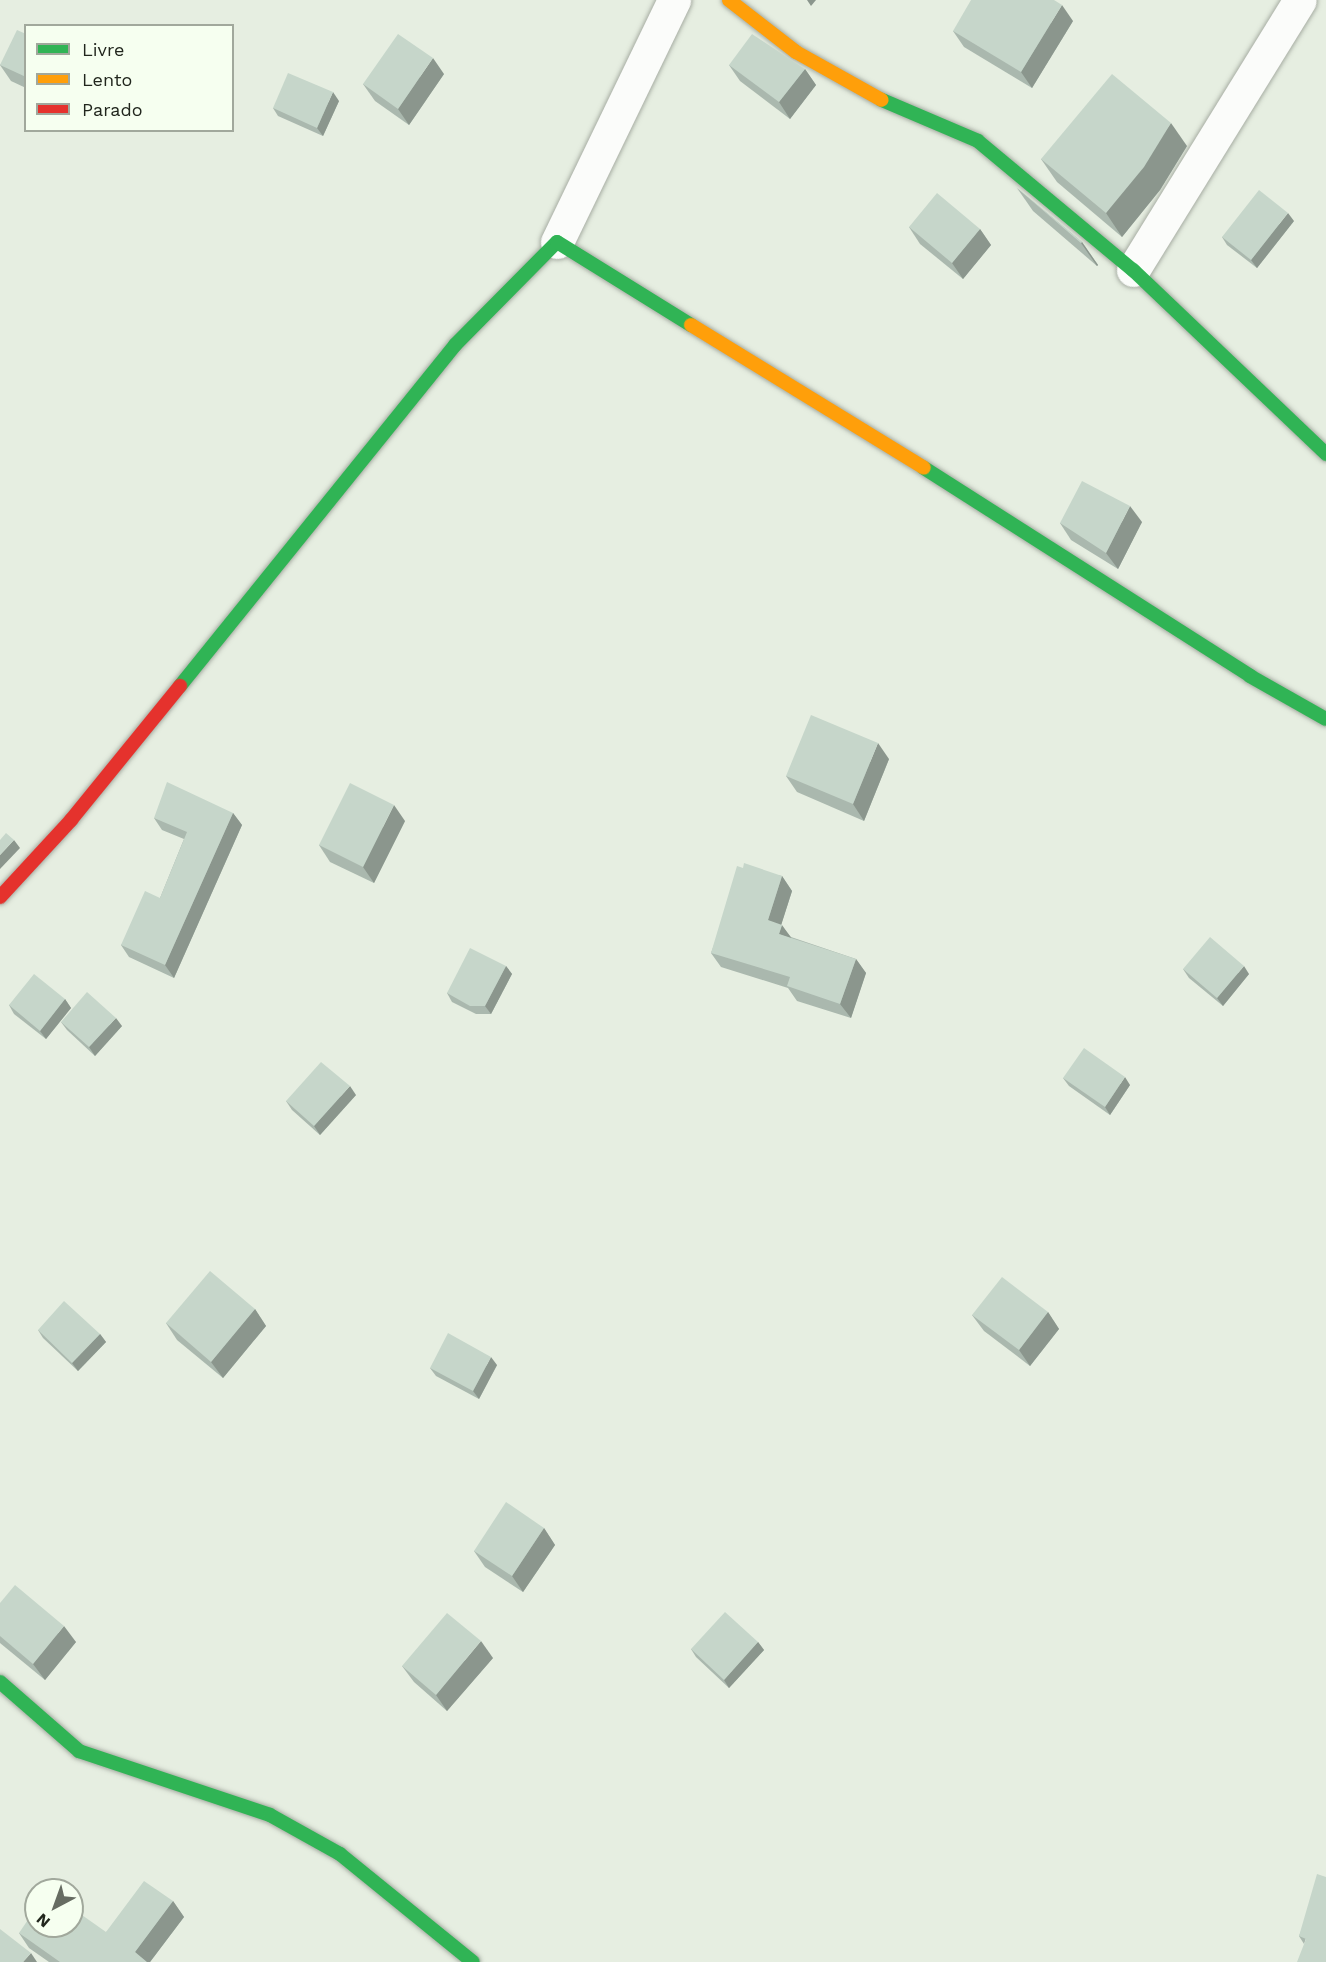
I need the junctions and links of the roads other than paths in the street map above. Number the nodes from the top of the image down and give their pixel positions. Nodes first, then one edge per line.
1 (674, 0) edge
2 (729, 0) edge
3 (1300, 0) edge
4 (557, 242) junction
5 (1133, 270) junction
6 (1326, 454) edge
7 (1326, 719) edge
8 (0, 897) edge
9 (0, 1682) edge
10 (473, 1962) edge

1 - 4 street
2 - 5 street
3 - 5 street
4 - 7 street
4 - 8 street
5 - 6 street
9 - 10 street

